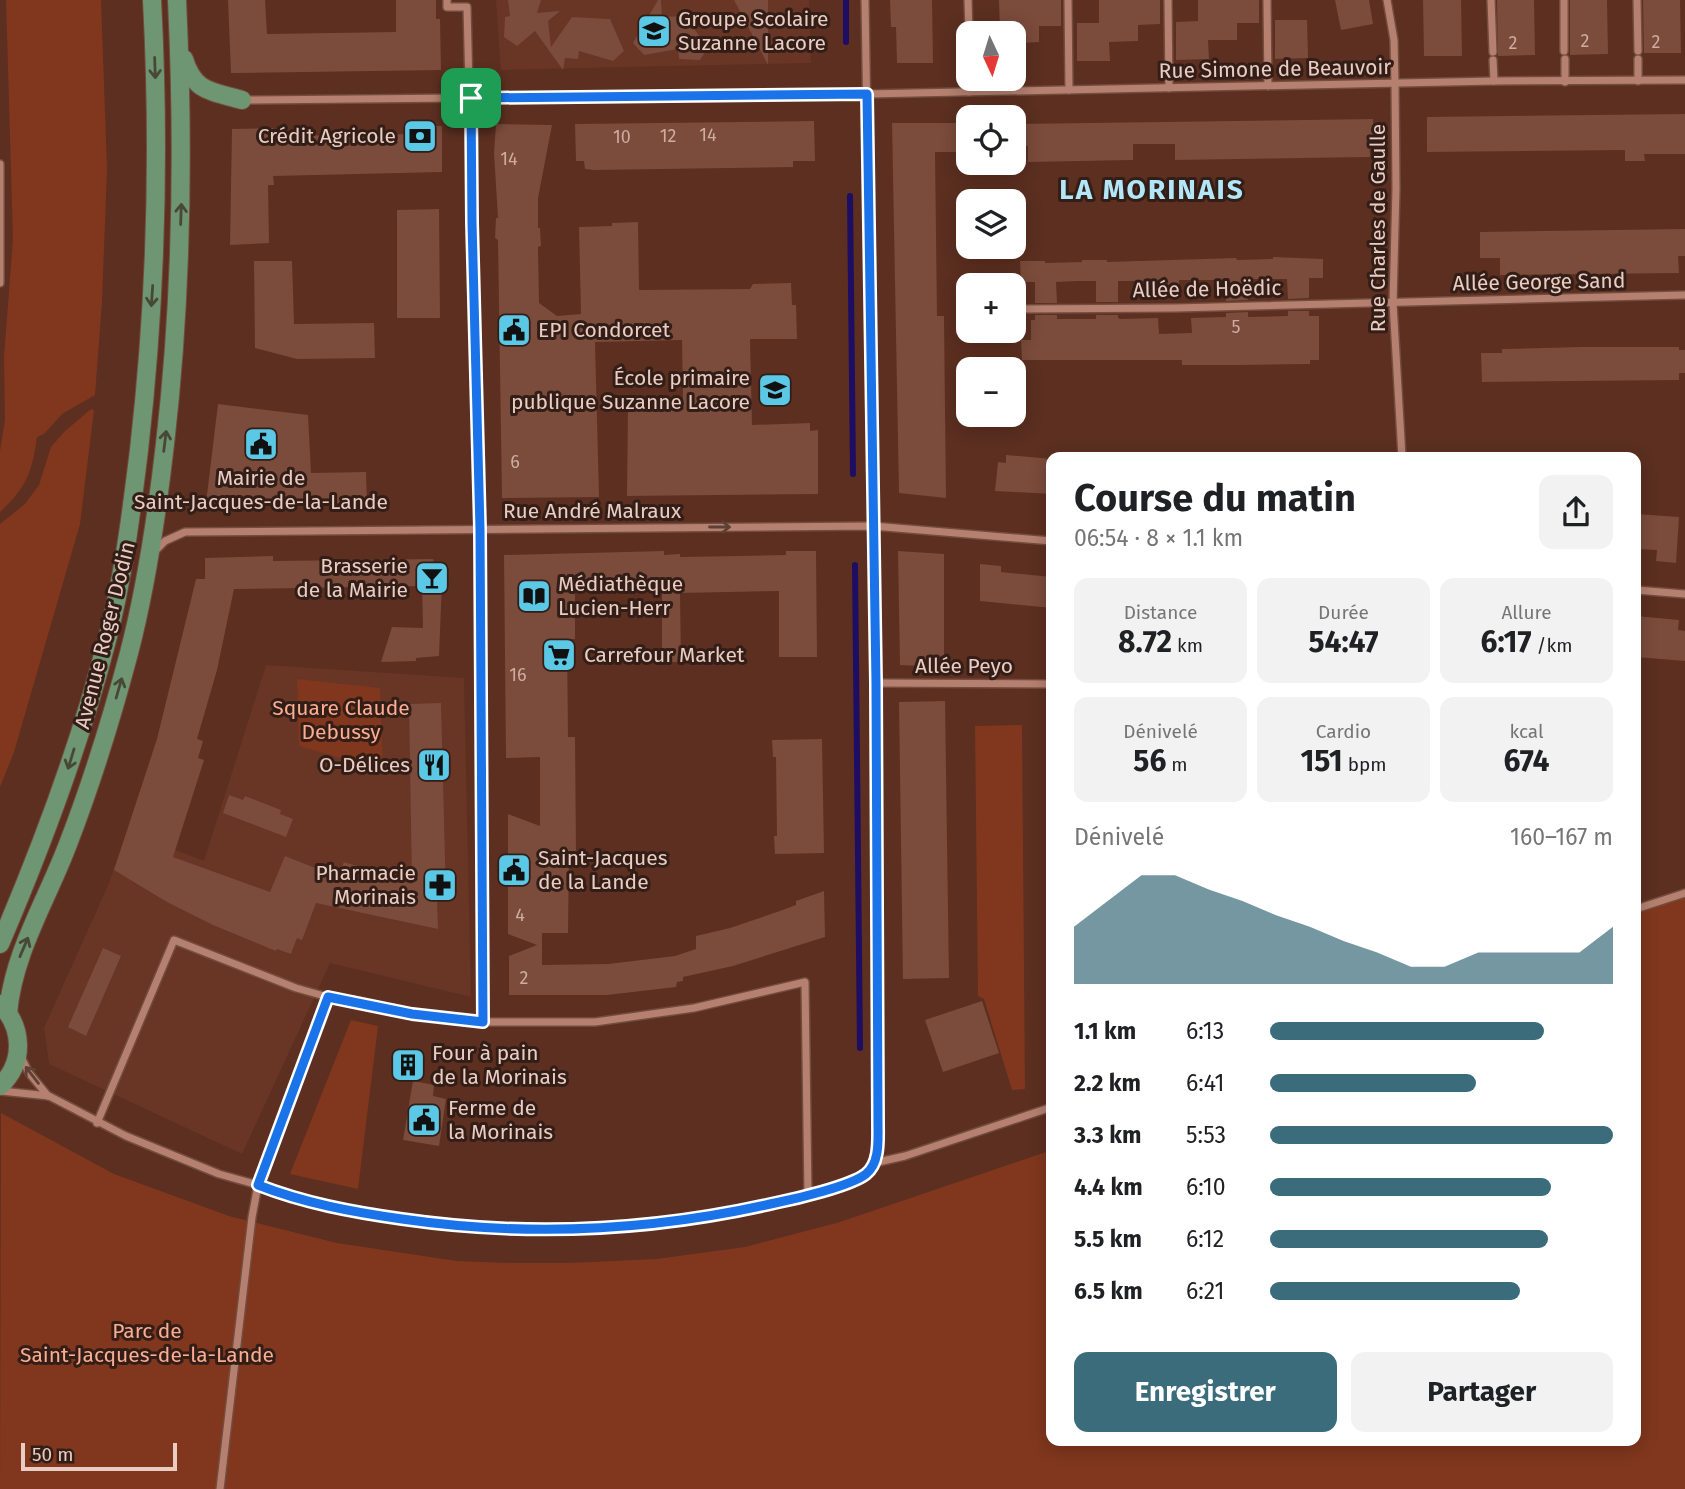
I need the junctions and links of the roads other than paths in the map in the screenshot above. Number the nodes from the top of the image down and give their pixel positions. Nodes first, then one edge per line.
1 (152, 0) edge
2 (177, 0) edge
3 (447, 0) edge
4 (865, 0) edge
5 (968, 0) edge
6 (1068, 0) edge
7 (1168, 0) edge
8 (1267, 0) edge
9 (1387, 0) edge
10 (1492, 0) edge
11 (1564, 0) edge
12 (1637, 0) edge
13 (969, 21) edge
14 (179, 44) junction
15 (1685, 80) edge
16 (1494, 81) junction
17 (1639, 81) junction
18 (1565, 82) junction
19 (1395, 84) junction
20 (1268, 86) junction
21 (1169, 88) junction
22 (1069, 90) junction
23 (969, 92) joint
24 (867, 94) junction
25 (471, 98) junction
26 (242, 100) joint
27 (0, 164) edge
28 (0, 282) edge
29 (1685, 295) edge
30 (1393, 303) junction
31 (1026, 309) edge
32 (1402, 452) edge
33 (873, 526) junction
34 (480, 529) junction
35 (1046, 540) edge
36 (149, 557) junction
37 (1641, 590) edge
38 (1685, 594) edge
39 (876, 683) junction
40 (1046, 684) edge
41 (1685, 892) edge
42 (1641, 907) edge
43 (0, 944) edge
44 (328, 997) junction
45 (4, 1009) edge
46 (483, 1022) junction
47 (18, 1051) junction
48 (0, 1086) edge
49 (0, 1091) edge
50 (48, 1096) junction
51 (1046, 1109) edge
52 (97, 1123) junction
53 (874, 1163) junction
54 (258, 1185) junction
55 (808, 1196) junction
56 (220, 1489) edge

1 -> 43 main road, Avenue Roger Dodin
2 - 14 main road, Avenue Roger Dodin
3 - 25 street
4 - 24 street
5 - 13 street
6 - 22 street
7 - 21 street
8 - 20 street
9 - 19 street, Rue Charles de Gaulle
10 - 16 street
11 - 18 street
12 - 17 street
14 - 26 main road
36 -> 14 main road, Avenue Roger Dodin
15 - 17 street, Rue Simone de Beauvoir
16 - 18 street, Rue Simone de Beauvoir
16 - 19 street, Rue Simone de Beauvoir
17 - 18 street, Rue Simone de Beauvoir
19 - 20 street, Rue Simone de Beauvoir
19 - 30 street, Rue Charles de Gaulle
20 - 21 street, Rue Simone de Beauvoir
21 - 22 street, Rue Simone de Beauvoir
22 - 23 street, Rue Simone de Beauvoir
23 - 24 street, Rue Simone de Beauvoir
24 - 25 street, Rue Simone de Beauvoir
24 - 33 street
25 - 26 street, Rue Simone de Beauvoir
25 - 34 street
27 - 28 street
29 - 30 street, Allée George Sand
30 - 31 street, Allée de Hoëdic
30 - 32 street, Rue Charles de Gaulle
34 -> 33 street, Rue André Malraux
33 - 35 street, Rue André Malraux
33 - 39 street
34 - 36 street, Rue André Malraux
34 - 46 street
45 -> 36 main road, Avenue Roger Dodin
37 - 38 street
39 - 40 street, Allée Peyo
39 - 53 street
41 - 42 street
44 - 46 street
44 - 52 street
44 - 54 street
45 - 47 main road
46 - 55 street
47 - 48 main road
50 -> 47 street
49 - 50 street
50 - 52 street
51 - 53 street
52 - 54 street
53 - 55 street
54 - 55 street
54 - 56 street

